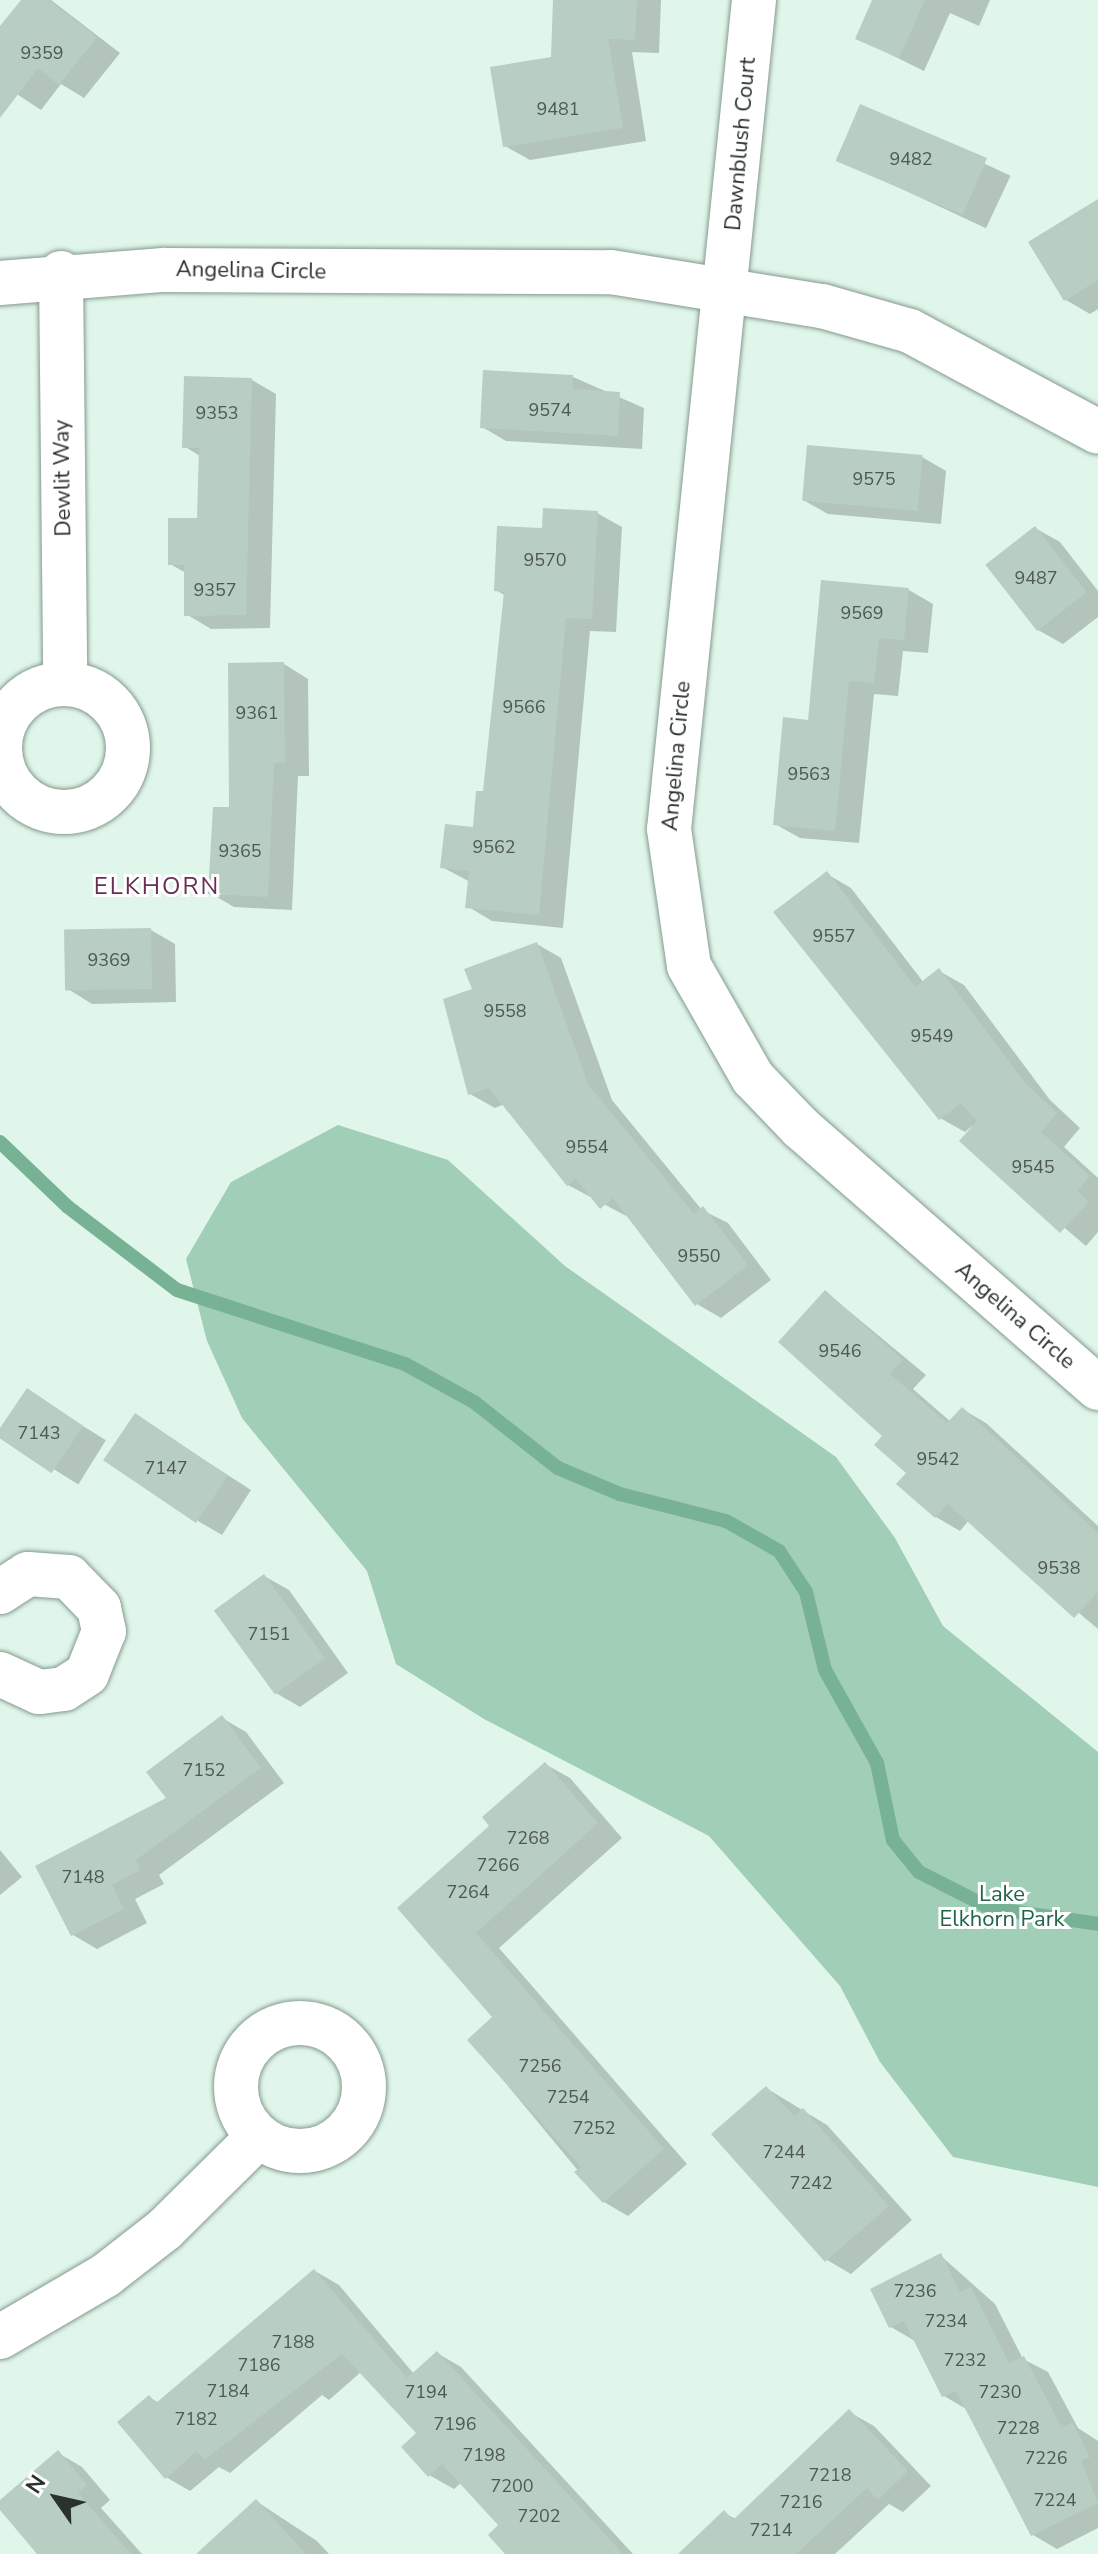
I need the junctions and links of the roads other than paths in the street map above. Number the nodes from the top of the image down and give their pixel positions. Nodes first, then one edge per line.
1 (754, 0) edge
2 (0, 266) edge
3 (61, 273) junction
4 (0, 283) edge
5 (727, 289) junction
6 (1098, 432) edge
7 (65, 683) dead end
8 (1098, 1388) edge
9 (0, 1592) edge
10 (0, 1674) edge
11 (258, 2137) dead end
12 (0, 2337) edge

1 - 5 street, Dawnblush Court
2 - 3 street, Angelina Circle
3 - 4 street, Angelina Circle
3 - 5 street, Angelina Circle
3 - 7 street, Dewlit Way
5 - 6 street, Angelina Circle
5 - 8 street, Angelina Circle
9 - 10 street
11 - 12 street

